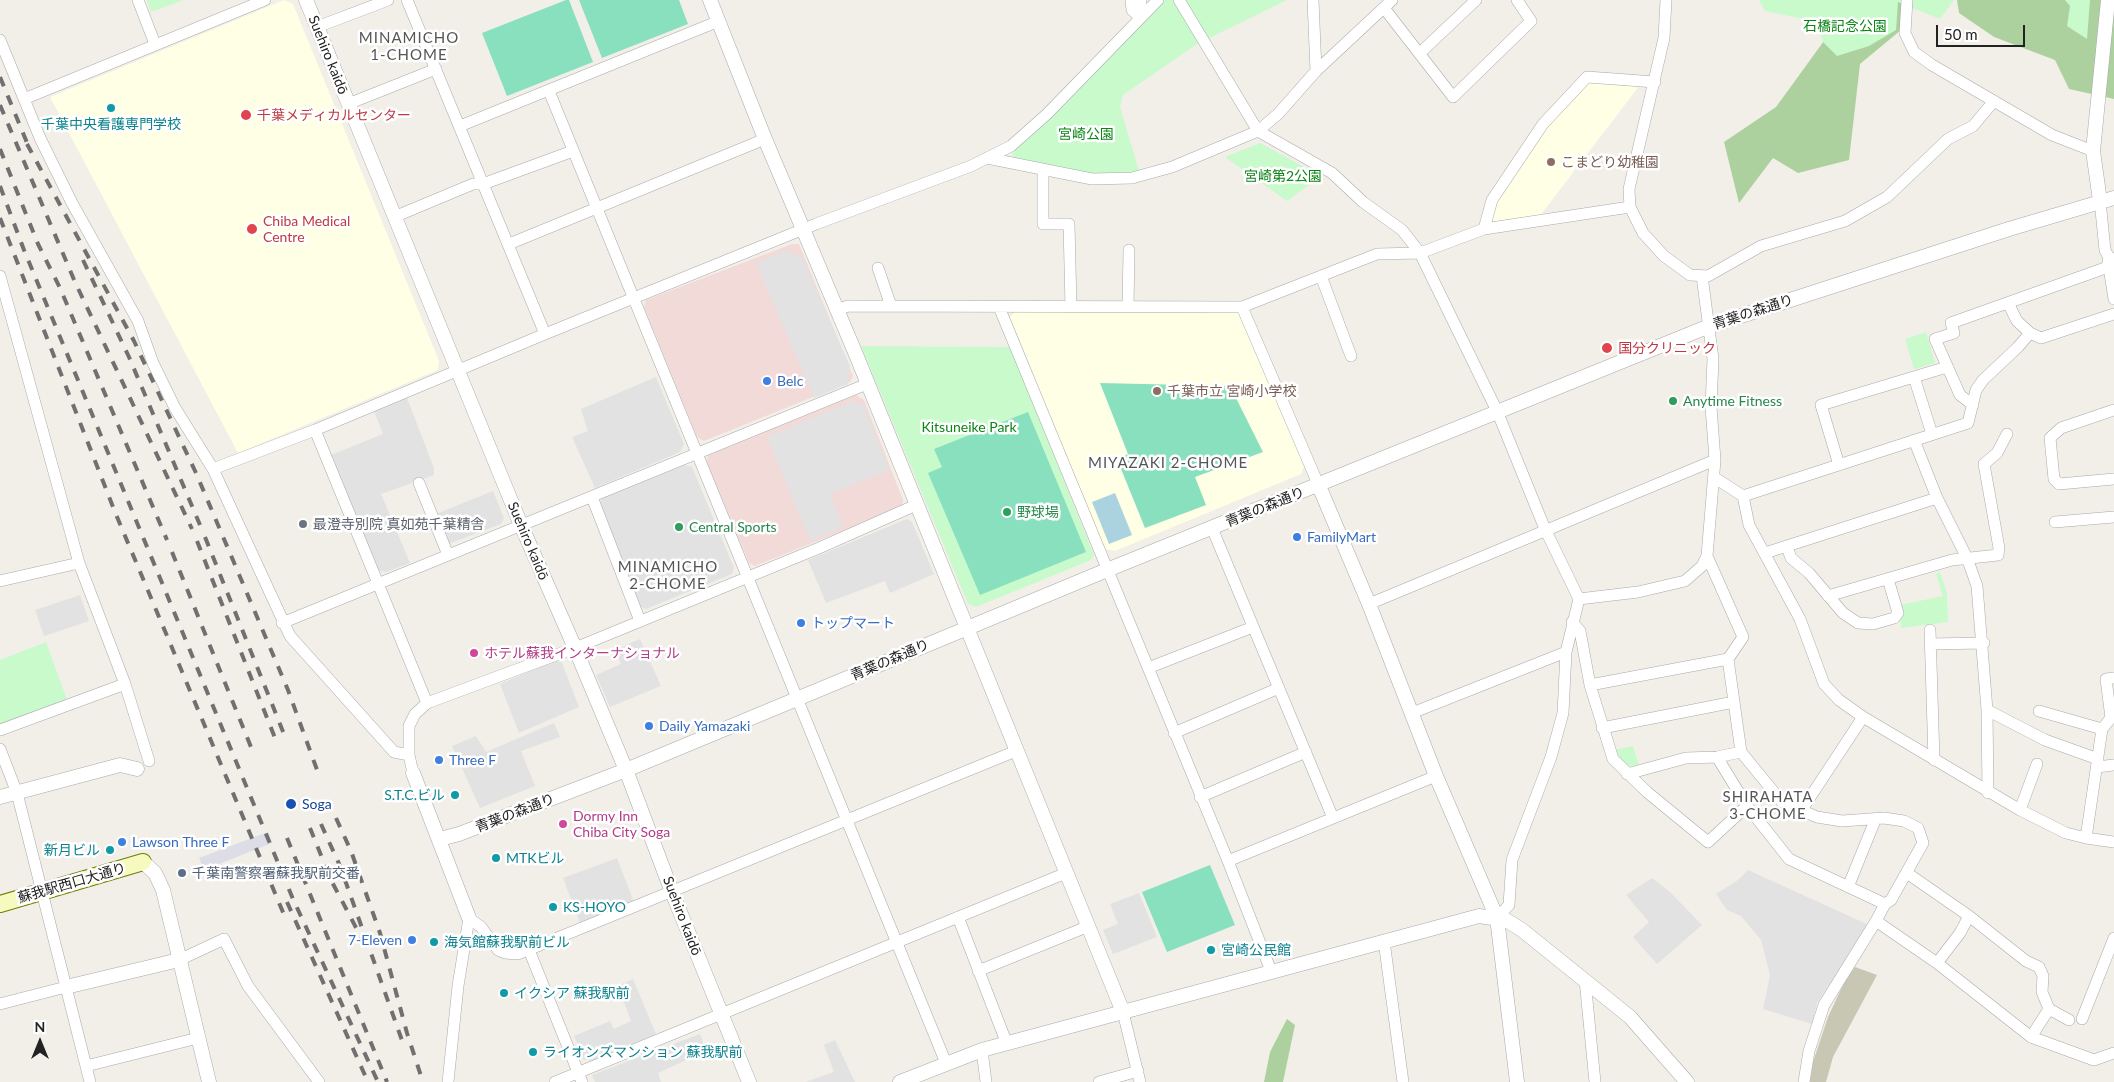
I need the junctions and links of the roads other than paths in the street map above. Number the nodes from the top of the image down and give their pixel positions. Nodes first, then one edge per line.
1 (138, 0) edge
2 (265, 0) edge
3 (306, 0) edge
4 (388, 0) edge
5 (407, 0) edge
6 (710, 0) edge
7 (1131, 0) edge
8 (1141, 0) edge
9 (1158, 0) edge
10 (1179, 0) edge
11 (1313, 0) edge
12 (1476, 0) edge
13 (1517, 0) edge
14 (1666, 0) edge
15 (1907, 0) edge
16 (2108, 0) edge
17 (1388, 4) edge
18 (1140, 17) junction
19 (719, 21) junction
20 (317, 27) junction
21 (0, 40) edge
22 (155, 44) junction
23 (1420, 54) junction
24 (436, 69) junction
25 (1316, 71) junction
26 (1655, 82) junction
27 (549, 91) junction
28 (24, 99) junction
29 (1994, 101) junction
30 (348, 104) junction
31 (460, 126) junction
32 (1258, 131) junction
33 (765, 139) junction
34 (573, 151) junction
35 (2093, 151) junction
36 (987, 158) junction
37 (1043, 169) junction
38 (483, 184) junction
39 (2114, 198) edge
40 (2100, 201) junction
41 (1630, 207) junction
42 (596, 208) junction
43 (394, 216) junction
44 (1484, 229) junction
45 (804, 230) junction
46 (509, 244) junction
47 (1129, 250) dead end
48 (1420, 252) junction
49 (2110, 261) edge
50 (878, 268) dead end
51 (0, 276) edge
52 (1321, 276) junction
53 (1702, 276) junction
54 (2114, 298) edge
55 (633, 299) junction
56 (2008, 303) junction
57 (891, 306) junction
58 (999, 307) junction
59 (1071, 307) junction
60 (1128, 307) junction
61 (1242, 307) junction
62 (837, 310) junction
63 (2114, 314) edge
64 (1708, 327) junction
65 (2030, 333) junction
66 (545, 334) junction
67 (1351, 356) dead end
68 (1947, 367) junction
69 (458, 370) junction
70 (1914, 377) junction
71 (867, 384) junction
72 (1973, 405) junction
73 (2114, 410) edge
74 (1497, 411) junction
75 (315, 430) junction
76 (1932, 434) junction
77 (2007, 434) dead end
78 (1914, 440) junction
79 (696, 453) junction
80 (1715, 460) junction
81 (1839, 465) junction
82 (213, 469) junction
83 (1715, 478) junction
84 (2114, 479) edge
85 (419, 483) dead end
86 (1319, 486) junction
87 (1742, 496) junction
88 (592, 497) junction
89 (1937, 498) junction
90 (916, 505) junction
91 (2114, 517) edge
92 (2055, 522) dead end
93 (521, 525) junction
94 (1212, 528) junction
95 (1545, 529) junction
96 (1786, 547) junction
97 (1765, 553) junction
98 (448, 555) junction
99 (1707, 556) junction
100 (1967, 558) junction
101 (78, 563) junction
102 (1107, 570) junction
103 (747, 578) junction
104 (1888, 579) junction
105 (0, 581) edge
106 (376, 584) junction
107 (1828, 596) junction
108 (1579, 599) junction
109 (1369, 604) junction
110 (640, 621) junction
111 (1572, 622) junction
112 (282, 623) junction
113 (1253, 626) junction
114 (967, 628) junction
115 (1930, 630) dead end
116 (1984, 643) junction
117 (1930, 644) junction
118 (575, 648) junction
119 (1566, 652) junction
120 (1728, 659) junction
121 (1148, 668) junction
122 (2114, 678) edge
123 (125, 684) junction
124 (1590, 685) junction
125 (1279, 688) junction
126 (796, 698) junction
127 (1734, 702) junction
128 (427, 703) junction
129 (1988, 710) junction
130 (2039, 711) dead end
131 (1412, 713) junction
132 (1863, 717) junction
133 (2112, 720) edge
134 (1602, 728) junction
135 (2102, 729) junction
136 (0, 730) edge
137 (1174, 733) junction
138 (0, 748) edge
139 (1016, 751) junction
140 (1306, 752) junction
141 (1741, 752) junction
142 (409, 755) junction
143 (1717, 757) junction
144 (1934, 760) junction
145 (149, 761) dead end
146 (2098, 763) junction
147 (2037, 764) dead end
148 (2114, 765) edge
149 (137, 769) dead end
150 (626, 770) junction
151 (413, 773) joint
152 (1627, 774) junction
153 (1436, 776) junction
154 (17, 793) junction
155 (1988, 793) junction
156 (1200, 797) junction
157 (0, 798) edge
158 (1747, 806) junction
159 (2020, 810) junction
160 (1801, 811) junction
161 (1333, 818) junction
162 (1876, 818) junction
163 (846, 820) junction
164 (2086, 838) junction
165 (440, 839) junction
166 (2114, 842) edge
167 (1228, 861) junction
168 (144, 862) joint
169 (1066, 873) junction
170 (1907, 873) junction
171 (1848, 887) junction
172 (42, 892) junction
173 (672, 892) junction
174 (0, 904) edge
175 (1885, 904) junction
176 (1970, 916) junction
177 (958, 917) junction
178 (469, 918) junction
179 (1497, 918) junction
180 (1876, 921) junction
181 (1089, 926) junction
182 (2114, 938) edge
183 (1384, 941) junction
184 (897, 942) junction
185 (530, 950) junction
186 (180, 960) junction
187 (1937, 963) junction
188 (978, 971) junction
189 (1270, 971) junction
190 (1584, 980) junction
191 (66, 987) junction
192 (0, 1004) edge
193 (2048, 1009) junction
194 (1124, 1012) junction
195 (721, 1014) junction
196 (2082, 1019) dead end
197 (2069, 1020) dead end
198 (2031, 1037) junction
199 (198, 1038) junction
200 (1007, 1044) junction
201 (982, 1050) junction
202 (2114, 1053) edge
203 (946, 1063) junction
204 (86, 1066) junction
205 (580, 1077) edge
206 (1139, 1077) edge
207 (90, 1082) edge
208 (209, 1082) edge
209 (319, 1082) edge
210 (448, 1082) edge
211 (555, 1082) edge
212 (749, 1082) edge
213 (900, 1082) edge
214 (986, 1082) edge
215 (1099, 1082) edge
216 (1403, 1082) edge
217 (1517, 1082) edge
218 (1595, 1082) edge
219 (1687, 1082) edge
220 (1804, 1082) edge

1 - 22 street
2 - 22 street
3 - 20 street, Suehiro kaidō
4 - 20 street
5 - 24 street
6 - 19 street
7 - 18 street
8 - 18 street
9 - 18 street
10 - 32 street
11 - 25 street
12 - 23 street
13 - 23 street
14 - 26 street
15 - 29 street
16 - 35 street
17 - 23 street
17 - 25 street
18 - 36 street
19 - 27 street
19 - 33 street
20 - 30 street, Suehiro kaidō
21 - 28 street
22 - 28 street
24 - 30 street
24 - 31 street
25 - 32 street
26 - 41 street
26 - 44 street
27 - 31 street
27 - 34 street
28 - 82 street
29 - 35 street
29 - 53 street
30 - 43 street, Suehiro kaidō
31 - 38 street
32 - 37 street
32 - 48 street
33 - 42 street
33 - 45 street
34 - 38 street
34 - 42 street
35 - 40 street
36 - 37 street
36 - 45 street
37 - 59 street
38 - 43 street
38 - 46 street
39 - 40 street, 青葉の森通り
40 - 49 street
40 - 64 street, 青葉の森通り
41 - 44 street
41 - 53 street
42 - 46 street
42 - 55 street
43 - 69 street, Suehiro kaidō
44 - 48 street
45 - 55 street
45 - 62 street
46 - 66 street
47 - 60 street
48 - 52 street
48 - 74 street
49 - 54 street
49 - 56 street
50 - 57 street
51 - 101 street
52 - 61 street
52 - 67 street
53 - 64 street
55 - 66 street
55 - 79 street
56 - 65 street
56 - 68 street
57 - 58 street
57 - 62 street
58 - 59 street
58 - 102 street
59 - 60 street
60 - 61 street
61 - 86 street
62 - 71 street
63 - 65 street
64 - 74 street, 青葉の森通り
64 - 80 street
65 - 72 street
66 - 69 street
68 - 70 street
68 - 72 street
69 - 75 street
69 - 93 street, Suehiro kaidō
70 - 76 street
70 - 81 street
71 - 79 street
71 - 90 street
72 - 76 street
73 - 84 street
74 - 86 street, 青葉の森通り
74 - 95 street
75 - 82 street
75 - 106 street
76 - 78 street
77 - 100 street
78 - 81 street
78 - 89 street
79 - 88 street
79 - 103 street
80 - 83 street
80 - 95 street
81 - 87 street
82 - 112 street
83 - 87 street
83 - 99 street
85 - 98 street
86 - 94 street, 青葉の森通り
86 - 109 street
87 - 97 street
88 - 93 street
88 - 110 street
89 - 96 street
89 - 100 street
90 - 103 street
90 - 114 street
91 - 92 street
93 - 98 street
93 - 118 street, Suehiro kaidō
94 - 102 street, 青葉の森通り
94 - 113 street
95 - 108 street
95 - 109 street
96 - 97 street
96 - 107 street
97 - 132 street
98 - 106 street
99 - 108 street
99 - 120 street
100 - 104 street
100 - 116 street
101 - 105 street
101 - 123 street
102 - 114 street, 青葉の森通り
102 - 121 street
103 - 110 street
103 - 126 street
104 - 107 street
104 - 107 street
106 - 112 street
106 - 128 street
108 - 111 street
109 - 131 street
110 - 118 street
111 - 119 street
111 - 124 street
112 - 142 street
113 - 121 street
113 - 125 street
114 - 126 street, 青葉の森通り
114 - 139 street
115 - 117 street
116 - 117 street
116 - 129 street
117 - 144 street
118 - 128 street
118 - 150 street, Suehiro kaidō
119 - 131 street
119 - 179 street
120 - 124 street
120 - 127 street
121 - 137 street
122 - 133 street
123 - 136 street
123 - 145 street
124 - 134 street
125 - 137 street
125 - 140 street
126 - 150 street, 青葉の森通り
126 - 163 street
127 - 134 street
127 - 141 street
128 - 142 street
129 - 146 street
129 - 155 street
130 - 135 street
131 - 153 street
132 - 144 street
132 - 160 street
133 - 135 street
134 - 152 street
135 - 146 street
137 - 156 street
138 - 154 street
139 - 163 street
139 - 169 street
140 - 156 street
140 - 161 street
141 - 143 street
141 - 160 street
142 - 151 street
143 - 152 street
143 - 158 street
144 - 155 street
146 - 148 street
146 - 164 street
147 - 159 street
149 - 154 street
150 - 165 street, 青葉の森通り
150 - 173 street, Suehiro kaidō
151 - 165 street
152 - 158 street
153 - 161 street
153 - 179 street
154 - 157 street
154 - 172 street
155 - 159 street
156 - 167 street
158 - 171 street
159 - 164 street
160 - 162 street
161 - 167 street
162 - 170 street
162 - 171 street
163 - 173 street
163 - 184 street
164 - 166 street
165 - 178 street
167 - 189 street
168 - 172 main road, 蘇我駅西口大通り
168 - 186 street
169 - 177 street
169 - 181 street
170 - 175 street
170 - 176 street
171 - 175 street
172 - 174 main road, 蘇我駅西口大通り
172 - 191 street
173 - 185 street
173 - 195 street, Suehiro kaidō
175 - 180 street
176 - 187 street
176 - 193 street
177 - 184 street
177 - 188 street
178 - 185 street
178 - 210 street
179 - 183 street
179 - 190 street
179 - 217 street
180 - 187 street
180 - 220 street
181 - 188 street
181 - 194 street
182 - 196 street
183 - 189 street
183 - 216 street
184 - 195 street
184 - 203 street
185 - 205 street
186 - 191 street
186 - 199 street
186 - 209 street
187 - 198 street
188 - 200 street
189 - 194 street
190 - 218 street
190 - 219 street
191 - 192 street
191 - 204 street
193 - 197 street
193 - 198 street
194 - 200 street
194 - 206 street
195 - 205 street
195 - 212 street, Suehiro kaidō
198 - 202 street
199 - 204 street
199 - 208 street
200 - 201 street
201 - 203 street
201 - 214 street
203 - 213 street
204 - 207 street
205 - 211 street
206 - 215 street

